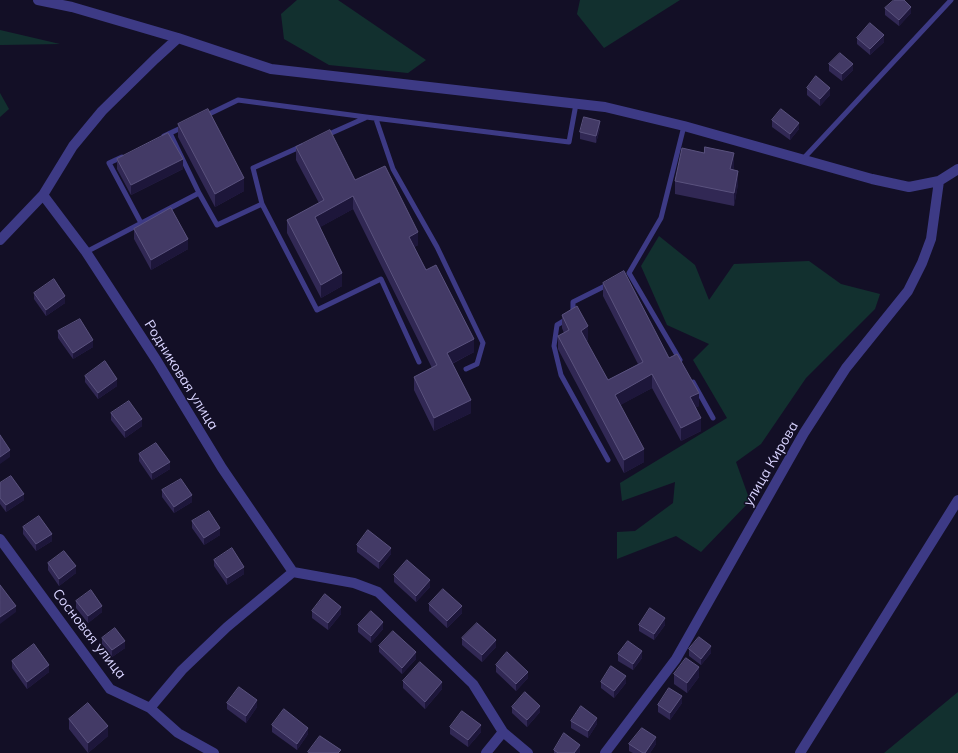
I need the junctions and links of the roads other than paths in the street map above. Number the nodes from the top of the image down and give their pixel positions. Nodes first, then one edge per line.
1 (38, 0) edge
2 (951, 0) edge
3 (178, 38) junction
4 (576, 104) junction
5 (366, 117) junction
6 (376, 119) junction
7 (197, 120) edge
8 (190, 123) edge
9 (684, 126) junction
10 (170, 133) junction
11 (324, 136) edge
12 (156, 140) edge
13 (310, 143) edge
14 (130, 153) edge
15 (803, 159) junction
16 (958, 169) edge
17 (939, 181) junction
18 (199, 192) junction
19 (43, 195) junction
20 (262, 204) junction
21 (140, 224) junction
22 (0, 240) edge
23 (86, 252) junction
24 (629, 273) junction
25 (622, 277) edge
26 (615, 280) edge
27 (419, 362) dead end
28 (681, 363) edge
29 (466, 369) dead end
30 (689, 376) edge
31 (713, 418) dead end
32 (608, 460) dead end
33 (958, 500) edge
34 (0, 539) edge
35 (293, 572) junction
36 (150, 708) junction
37 (503, 732) junction
38 (214, 753) edge
39 (486, 753) edge
40 (528, 753) edge
41 (605, 753) edge
42 (800, 753) edge

1 - 3 street
2 - 15 lane
3 - 4 street
3 - 19 street
4 - 6 lane
4 - 9 street
5 - 6 lane
5 - 7 lane
5 - 11 lane
6 - 29 lane
8 - 10 lane
9 - 15 street
9 - 24 lane
10 - 12 lane
10 - 18 lane
13 - 20 lane
14 - 21 lane
15 - 17 street
16 - 17 street
17 - 41 street, улица Кирова
18 - 20 lane
18 - 21 lane
19 - 22 street
19 - 23 street, Родниковая улица
20 - 27 lane
21 - 23 lane
23 - 35 street, Родниковая улица
24 - 25 lane
24 - 28 lane
26 - 32 lane
30 - 31 lane
33 - 42 street
34 - 36 street, Сосновая улица
35 - 36 street
35 - 37 street
36 - 38 street, Сосновая улица
37 - 39 street
37 - 40 street

